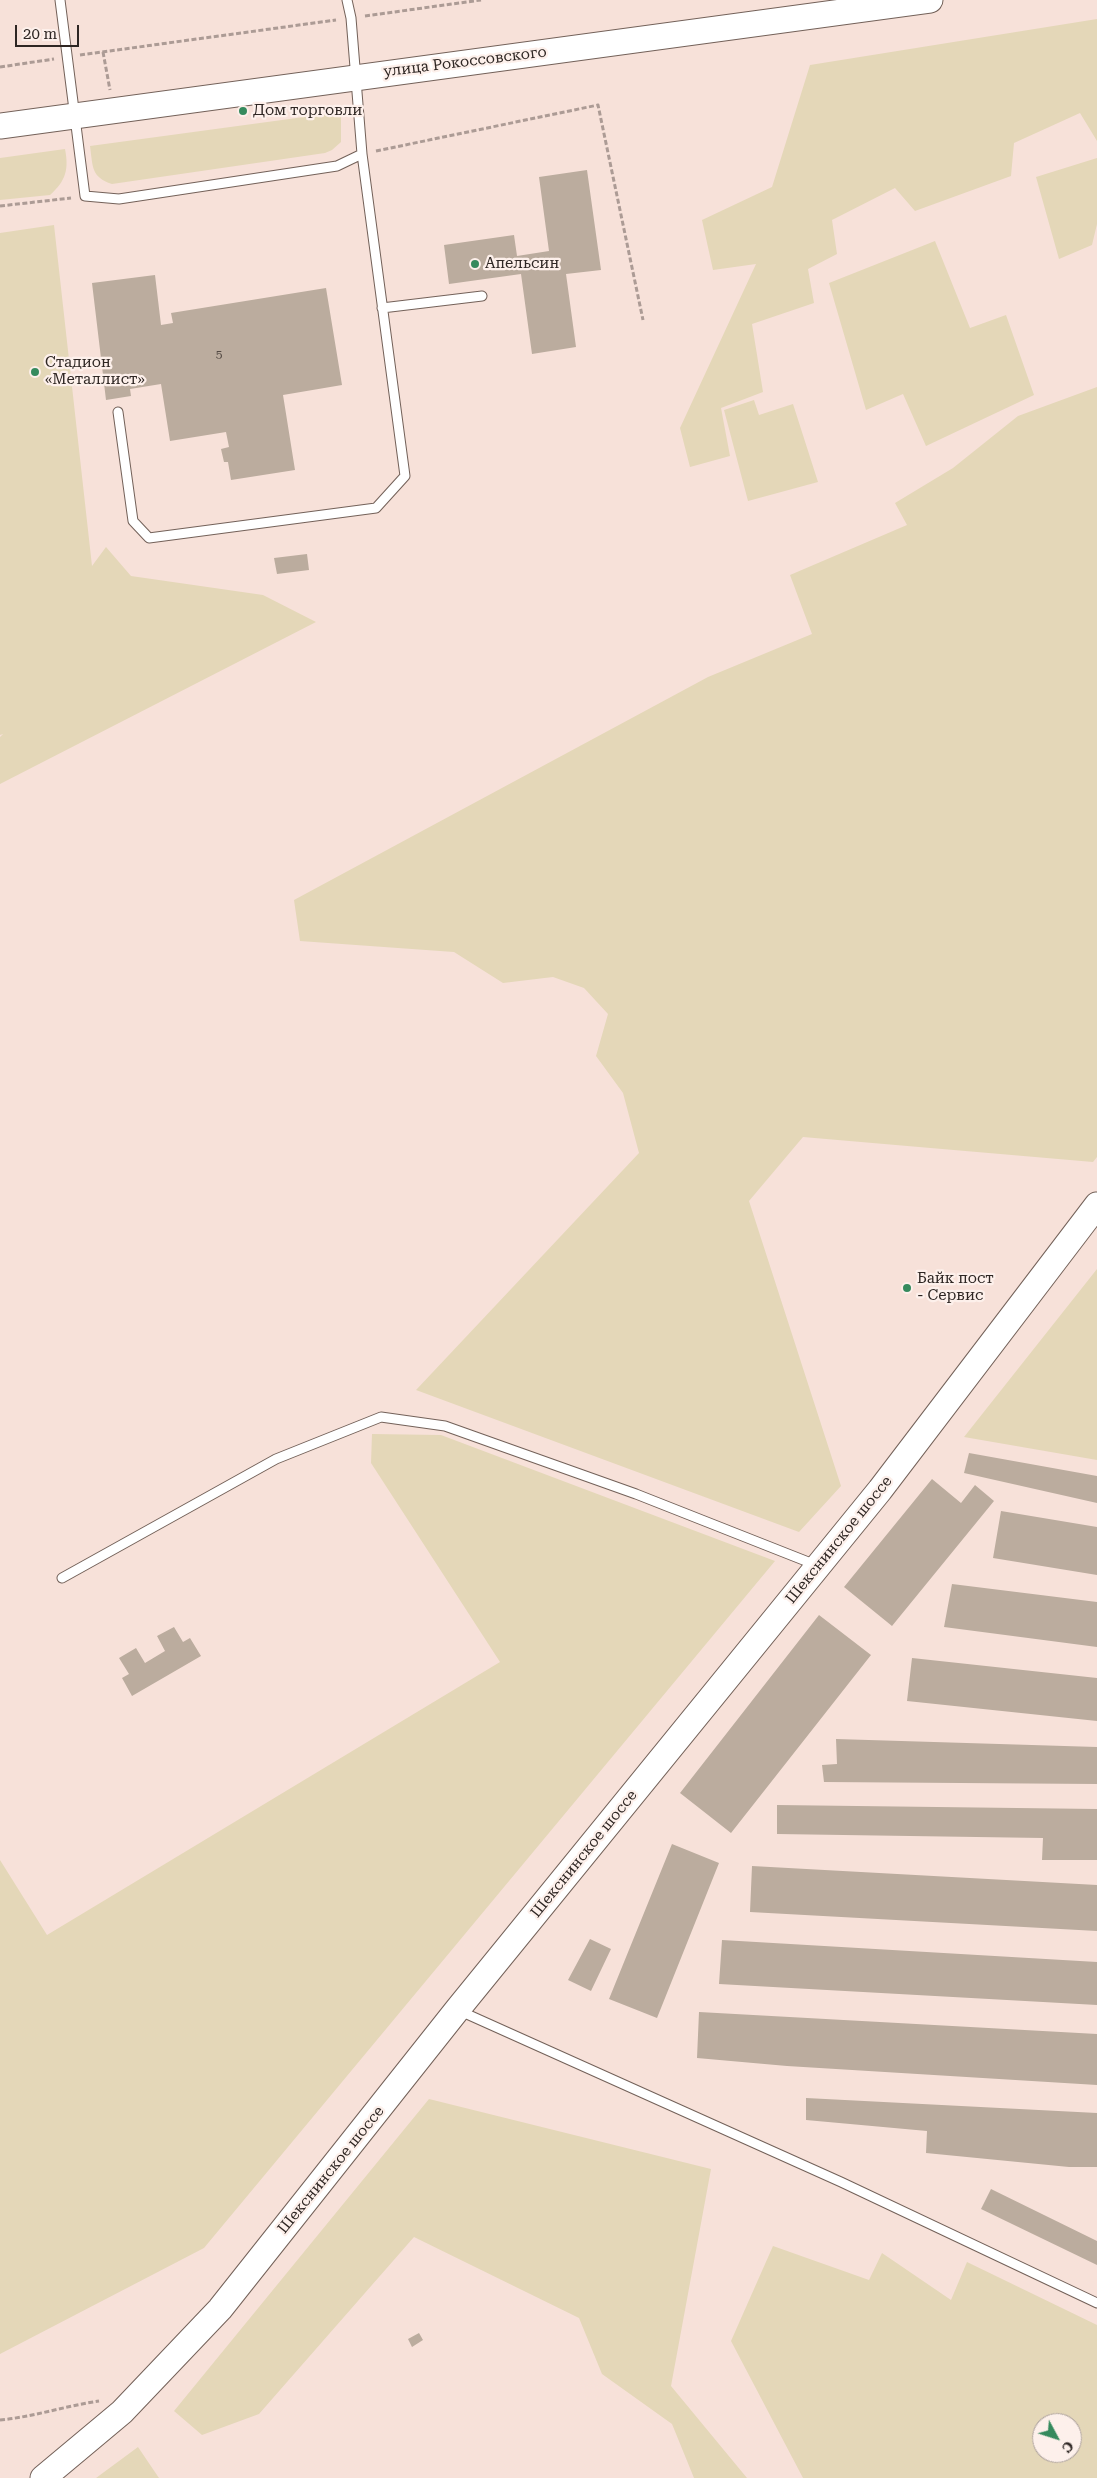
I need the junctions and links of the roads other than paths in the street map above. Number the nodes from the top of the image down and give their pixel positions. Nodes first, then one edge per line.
1 (60, 0) edge
2 (347, 0) edge
3 (930, 0) edge
4 (356, 76) junction
5 (75, 116) junction
6 (0, 126) edge
7 (362, 154) junction
8 (482, 296) dead end
9 (382, 308) junction
10 (118, 412) dead end
11 (1097, 1205) edge
12 (819, 1566) junction
13 (62, 1578) dead end
14 (457, 2010) junction
15 (1097, 2303) edge
16 (43, 2478) edge

1 - 5 lane
2 - 4 lane
3 - 4 main road, улица Рокоссовского
4 - 5 main road, улица Рокоссовского
4 - 7 lane
5 - 6 main road, улица Рокоссовского
5 - 7 lane
7 - 9 lane
8 - 9 lane
9 - 10 lane
11 - 12 main road, Шекснинское шоссе
12 - 13 lane
12 - 14 main road, Шекснинское шоссе
14 - 15 lane
14 - 16 main road, Шекснинское шоссе

